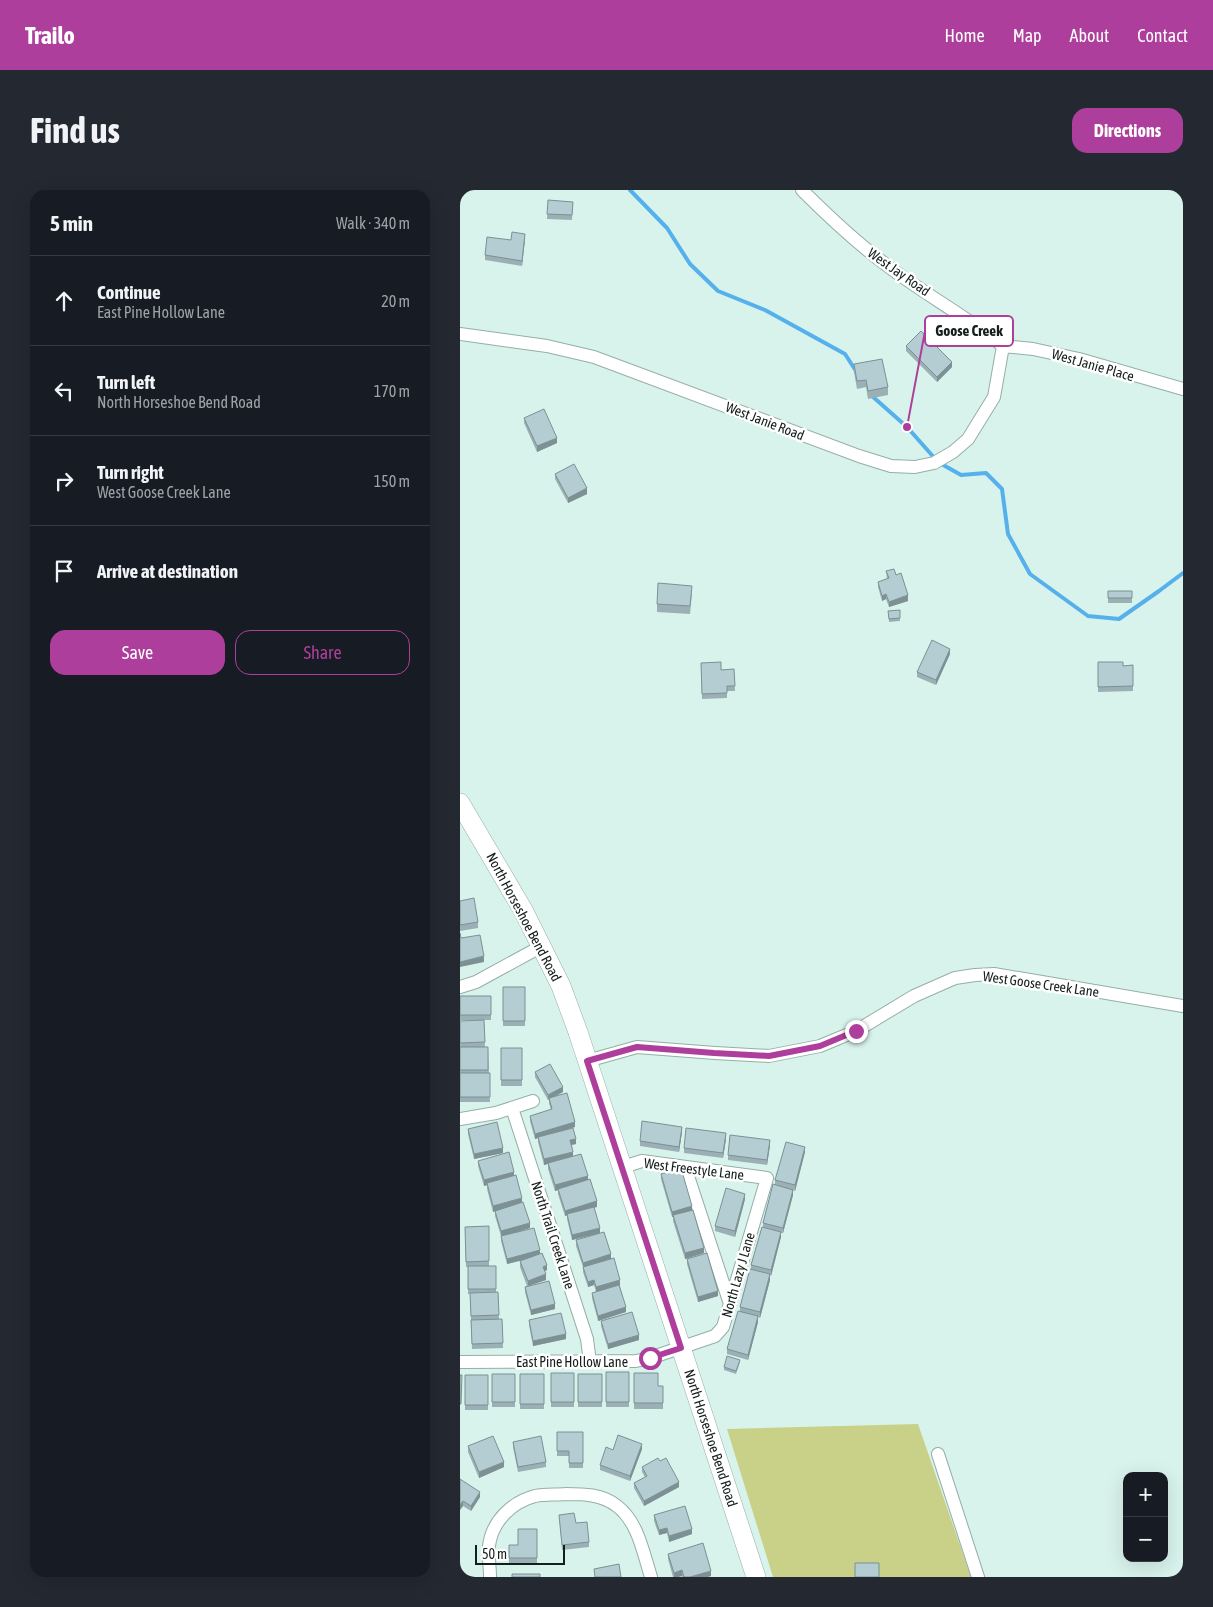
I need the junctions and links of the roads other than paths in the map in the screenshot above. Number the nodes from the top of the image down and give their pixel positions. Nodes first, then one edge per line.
1 (802, 190) edge
2 (460, 334) edge
3 (1003, 346) junction
4 (1183, 389) edge
5 (460, 803) edge
6 (542, 946) junction
7 (460, 987) edge
8 (1183, 1006) edge
9 (587, 1061) junction
10 (533, 1101) dead end
11 (512, 1108) junction
12 (460, 1119) edge
13 (622, 1167) junction
14 (685, 1167) junction
15 (767, 1178) joint
16 (730, 1304) junction
17 (681, 1348) junction
18 (460, 1362) edge
19 (590, 1362) junction
20 (938, 1454) dead end
21 (490, 1577) edge
22 (651, 1577) edge
23 (756, 1577) edge
24 (978, 1577) edge

1 - 3 street, West Jay Road
2 - 3 street, West Janie Road
3 - 4 street, West Janie Place
5 - 6 street, North Horseshoe Bend Road
6 - 7 street
6 - 9 street, North Horseshoe Bend Road
8 - 9 street, West Goose Creek Lane
9 - 13 street, North Horseshoe Bend Road
10 - 11 street
11 - 12 street
11 - 19 street, North Trail Creek Lane
13 - 14 street, West Freestyle Lane
13 - 17 street, North Horseshoe Bend Road
14 - 15 street, West Freestyle Lane
14 - 16 street
15 - 16 street, North Lazy J Lane
16 - 17 street, North Lazy J Lane
17 - 19 street, East Pine Hollow Lane
17 - 23 street, North Horseshoe Bend Road
18 - 19 street, East Pine Hollow Lane
20 - 24 street
21 - 22 street

